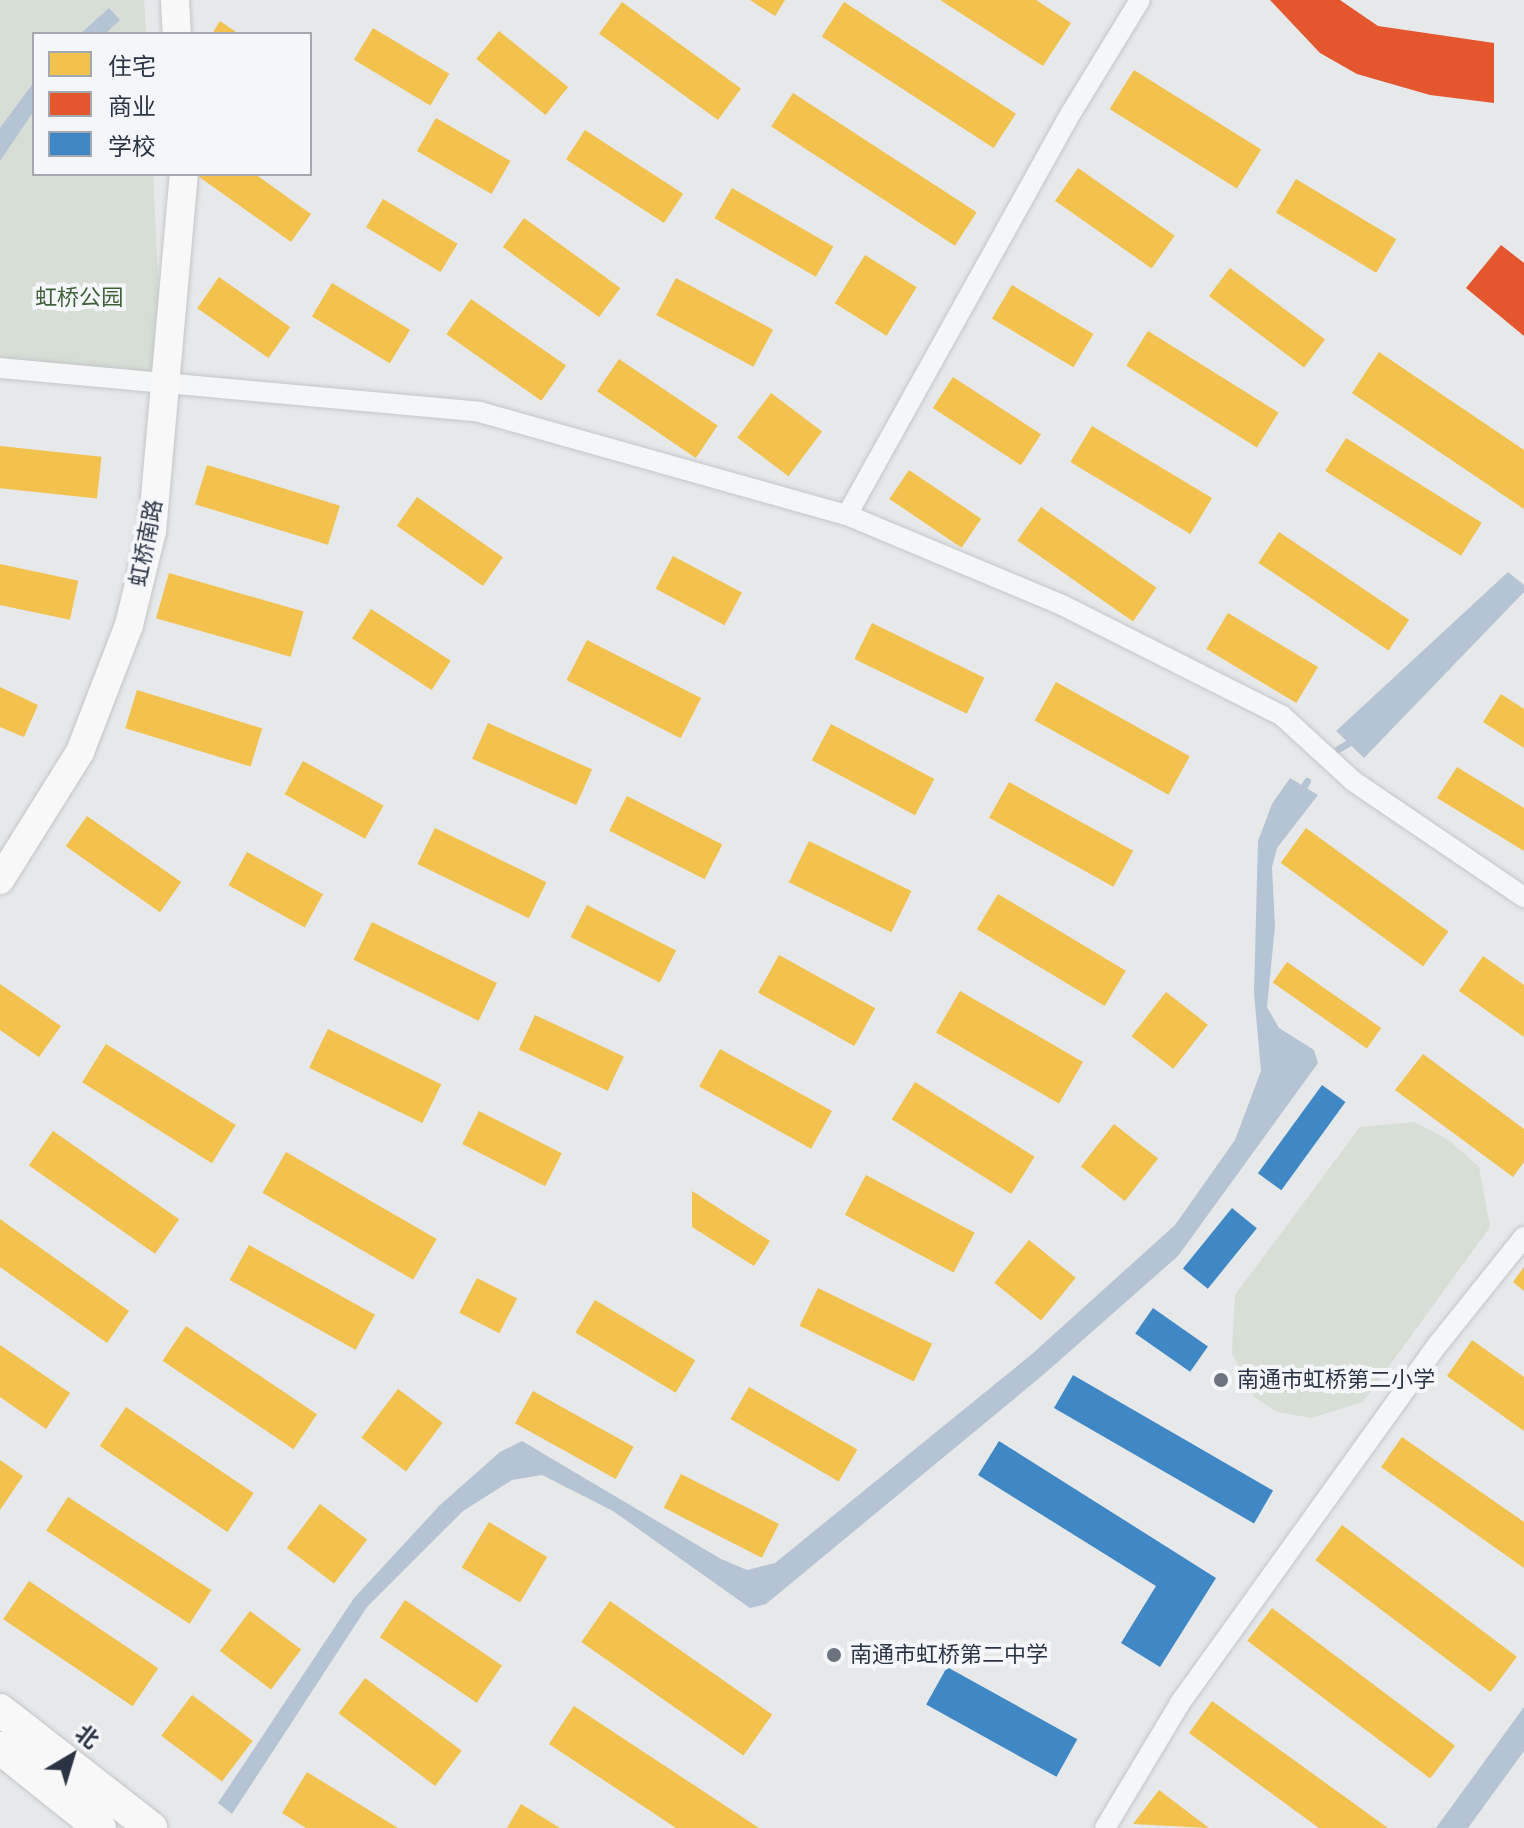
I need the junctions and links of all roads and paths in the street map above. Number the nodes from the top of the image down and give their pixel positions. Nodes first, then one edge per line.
1 (175, 0) edge
2 (1140, 0) edge
3 (177, 32) edge
4 (184, 176) edge
5 (0, 368) edge
6 (169, 382) junction
7 (847, 515) junction
8 (0, 880) edge
9 (1524, 897) edge
10 (1524, 1237) edge
11 (0, 1710) edge
12 (0, 1748) edge
13 (100, 1828) edge
14 (151, 1828) edge
15 (1105, 1828) edge

1 - 3 street
2 - 7 street
4 - 6 street, 虹桥南路
5 - 6 street
6 - 7 street
6 - 8 street, 虹桥南路
7 - 9 street
10 - 15 street
11 - 14 main road
12 - 13 main road

